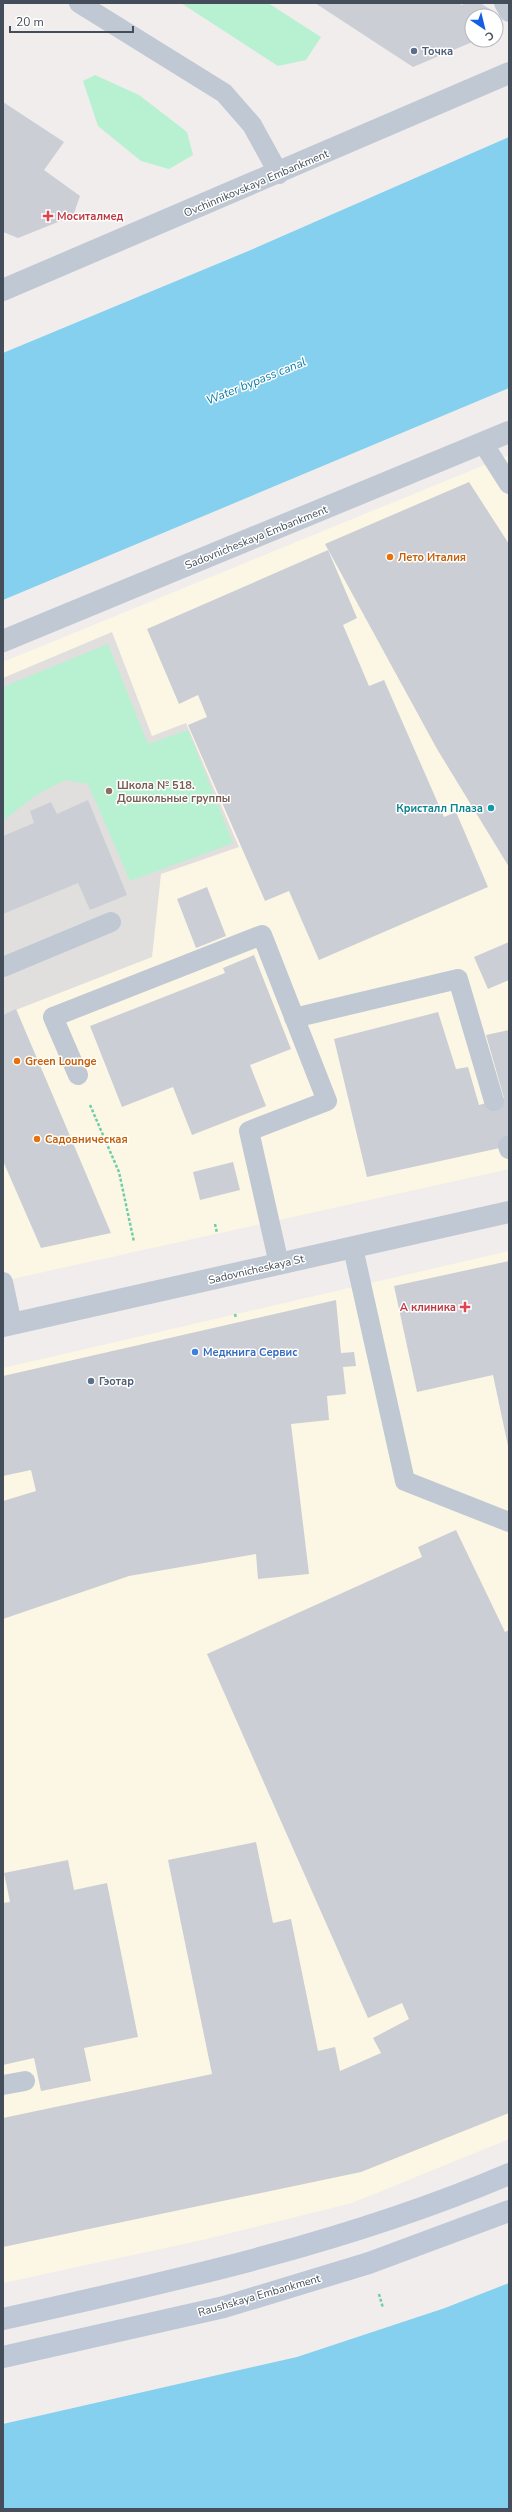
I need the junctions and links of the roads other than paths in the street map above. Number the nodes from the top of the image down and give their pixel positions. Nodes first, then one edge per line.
1 (79, 3) edge
2 (504, 3) edge
3 (509, 12) edge
4 (509, 73) edge
5 (279, 174) junction
6 (3, 290) edge
7 (509, 432) edge
8 (483, 443) junction
9 (509, 484) edge
10 (3, 641) edge
11 (111, 922) dead end
12 (3, 967) edge
13 (294, 1018) junction
14 (78, 1075) road end
15 (494, 1100) dead end
16 (509, 1212) edge
17 (353, 1248) junction
18 (279, 1264) junction
19 (3, 1282) edge
20 (8, 1325) edge
21 (509, 1522) edge
22 (25, 2081) dead end
23 (3, 2086) edge
24 (509, 2174) edge
25 (509, 2211) edge
26 (3, 2319) edge
27 (3, 2357) edge

1 - 5 lane
2 - 3 lane
4 - 5 street, Ovchinnikovskaya Embankment
5 - 6 street, Ovchinnikovskaya Embankment
7 - 8 street, Sadovnicheskaya Embankment
8 - 9 lane
8 - 10 street, Sadovnicheskaya Embankment
11 - 12 lane
13 - 14 lane
13 - 15 lane
13 - 18 lane
16 - 17 street, Sadovnicheskaya St
17 - 18 street, Sadovnicheskaya St
17 - 21 lane
18 - 20 street, Sadovnicheskaya St
19 - 20 lane
22 - 23 lane
24 - 26 main road
25 - 27 main road, Raushskaya Embankment

